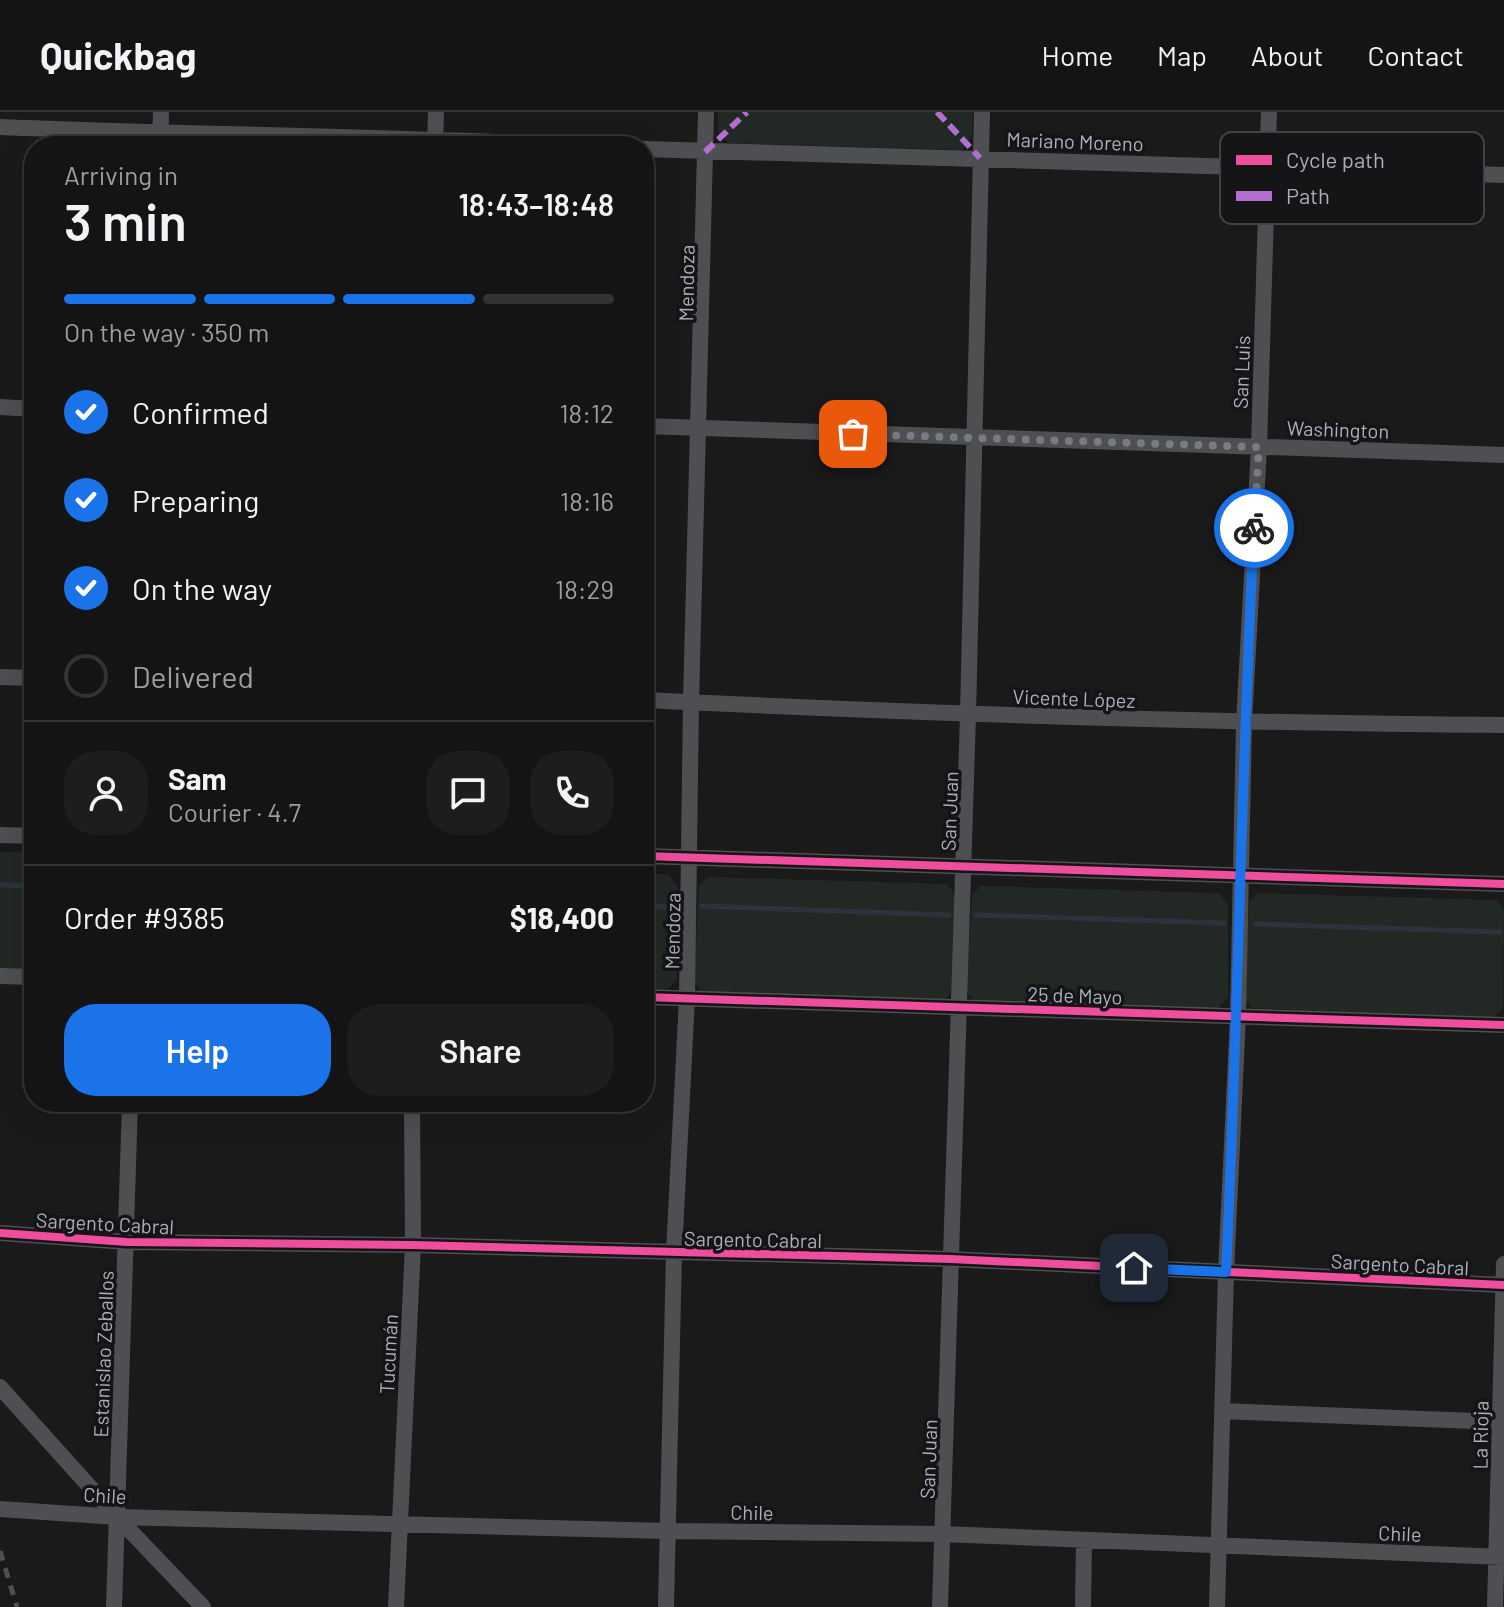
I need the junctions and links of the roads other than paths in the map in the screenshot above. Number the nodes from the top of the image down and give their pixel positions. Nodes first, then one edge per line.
1 (161, 112) edge
2 (436, 112) edge
3 (706, 112) edge
4 (982, 112) edge
5 (1269, 112) edge
6 (0, 127) edge
7 (1268, 132) edge
8 (111, 136) edge
9 (160, 136) edge
10 (435, 136) edge
11 (654, 149) edge
12 (705, 152) junction
13 (980, 158) junction
14 (1220, 166) edge
15 (1484, 174) edge
16 (1504, 175) edge
17 (1265, 224) edge
18 (0, 407) edge
19 (24, 408) edge
20 (654, 427) edge
21 (700, 429) junction
22 (976, 438) junction
23 (1259, 447) junction
24 (1504, 455) edge
25 (0, 677) edge
26 (24, 678) edge
27 (654, 700) edge
28 (691, 702) junction
29 (968, 715) junction
30 (1244, 723) junction
31 (1504, 725) edge
32 (0, 835) edge
33 (24, 836) edge
34 (654, 856) edge
35 (690, 857) junction
36 (962, 866) junction
37 (1240, 875) junction
38 (1504, 884) edge
39 (0, 976) edge
40 (24, 977) edge
41 (654, 997) edge
42 (687, 998) junction
43 (958, 1007) junction
44 (1238, 1016) junction
45 (1504, 1025) edge
46 (130, 1112) edge
47 (412, 1112) edge
48 (0, 1233) edge
49 (127, 1242) junction
50 (413, 1245) junction
51 (674, 1253) junction
52 (950, 1259) junction
53 (1504, 1264) edge
54 (1226, 1272) junction
55 (1504, 1285) edge
56 (0, 1387) edge
57 (1222, 1411) junction
58 (1500, 1422) junction
59 (0, 1509) edge
60 (117, 1517) junction
61 (401, 1523) junction
62 (668, 1531) junction
63 (942, 1534) junction
64 (1084, 1540) junction
65 (1218, 1546) junction
66 (1500, 1557) edge
67 (114, 1607) edge
68 (203, 1607) edge
69 (396, 1607) edge
70 (666, 1607) edge
71 (940, 1607) edge
72 (1083, 1607) edge
73 (1217, 1607) edge
74 (1495, 1607) edge

1 - 9 street
2 - 10 street
3 - 12 street, Mendoza
4 - 13 street, San Juan
5 - 7 street, San Luis
6 - 8 street
11 - 12 street, Mariano Moreno
12 - 13 street, Mariano Moreno
12 - 21 street, Mendoza
13 - 14 street, Mariano Moreno
13 - 22 street, San Juan
15 - 16 street, Mariano Moreno
17 - 23 street, San Luis
18 - 19 street
20 - 21 street, Washington
21 - 22 street, Washington
21 - 28 street, Mendoza
22 - 23 street, Washington
22 - 29 street, San Juan
23 - 24 street, Washington
23 - 30 street, San Luis
25 - 26 street
27 - 28 street, Vicente López
28 - 29 street, Vicente López
28 - 35 street, Mendoza
29 - 30 street, Vicente López
29 - 36 street, San Juan
30 - 31 street, Vicente López
30 - 37 street, San Luis
32 - 33 street
34 - 35 street
35 - 36 street
35 - 42 street, Mendoza
36 - 37 street
36 - 43 street, San Juan
37 - 38 street
37 - 44 street, San Luis
39 - 40 street
41 - 42 street, 25 de Mayo
42 - 43 street, 25 de Mayo
42 - 51 street, Mendoza
43 - 44 street, 25 de Mayo
43 - 52 street, San Juan
44 - 45 street, 25 de Mayo
44 - 54 street, San Luis
46 - 49 street, Estanislao Zeballos
47 - 50 street, Tucumán
48 - 49 street, Sargento Cabral
49 - 50 street, Sargento Cabral
49 - 60 street, Estanislao Zeballos
50 - 51 street, Sargento Cabral
50 - 61 street, Tucumán
51 - 52 street, Sargento Cabral
51 - 62 street, Mendoza
52 - 54 street, Sargento Cabral
52 - 63 street, San Juan
53 - 55 street, La Rioja
54 - 55 street, Sargento Cabral
54 - 57 street, San Luis
55 - 58 street, La Rioja
56 - 60 street
57 - 58 street
57 - 65 street, San Luis
58 - 66 street, La Rioja
59 - 60 street, Chile
60 - 61 street, Chile
60 - 67 street, Estanislao Zeballos
60 - 68 street
61 - 62 street, Chile
61 - 69 street, Tucumán
62 - 63 street, Chile
62 - 70 street, Mendoza
63 - 64 street, Chile
63 - 71 street, San Juan
64 - 65 street, Chile
64 - 72 street
65 - 66 street, Chile
65 - 73 street, San Luis
66 - 74 street, La Rioja

